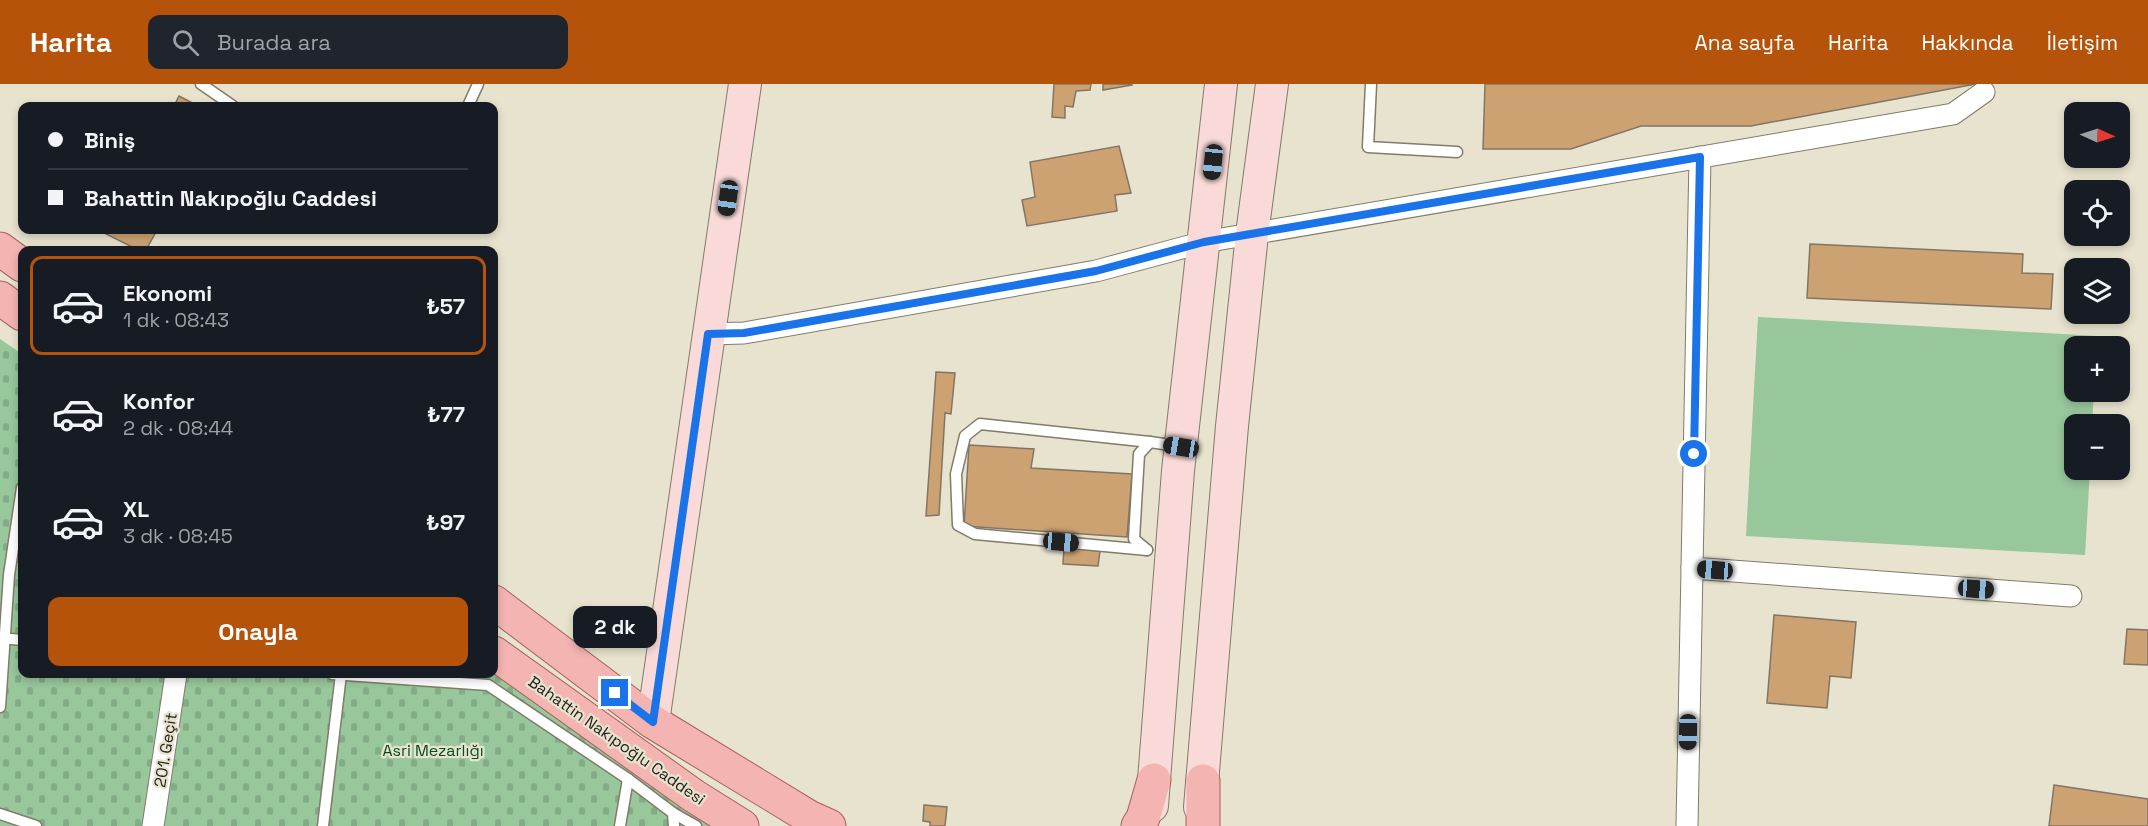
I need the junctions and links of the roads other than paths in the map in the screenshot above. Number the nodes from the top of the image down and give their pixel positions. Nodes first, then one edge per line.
1 (201, 84) edge
2 (478, 84) edge
3 (745, 84) edge
4 (1221, 84) edge
5 (1272, 84) edge
6 (1371, 84) edge
7 (1984, 92) dead end
8 (227, 102) edge
9 (470, 102) edge
10 (1457, 152) dead end
11 (1700, 157) junction
12 (1252, 234) junction
13 (1204, 242) junction
14 (0, 249) edge
15 (18, 262) edge
16 (708, 334) junction
17 (1150, 442) junction
18 (1181, 447) junction
19 (18, 507) edge
20 (1159, 553) junction
21 (1692, 568) junction
22 (4, 574) edge
23 (2071, 596) dead end
24 (498, 605) edge
25 (2, 638) edge
26 (18, 640) edge
27 (498, 656) edge
28 (175, 678) edge
29 (337, 678) edge
30 (392, 678) edge
31 (0, 707) edge
32 (653, 722) junction
33 (628, 779) junction
34 (1154, 780) junction
35 (1203, 781) junction
36 (673, 813) junction
37 (0, 814) edge
38 (36, 826) edge
39 (153, 826) edge
40 (323, 826) edge
41 (620, 826) edge
42 (674, 826) edge
43 (696, 826) edge
44 (742, 826) edge
45 (829, 826) edge
46 (1138, 826) edge
47 (1151, 826) edge
48 (1198, 826) edge
49 (1203, 826) edge
50 (1687, 826) edge

1 - 8 lane
2 - 9 lane
3 - 16 main road
4 - 13 main road
5 - 12 main road
6 - 10 lane
7 - 11 street
11 - 12 street
11 - 21 street
12 - 13 street
12 - 35 main road
13 - 16 street
13 - 18 main road
14 - 15 main road
16 - 32 main road
17 - 18 lane
17 - 20 lane
17 - 20 lane
18 - 20 main road
19 - 22 lane
20 - 34 main road
21 - 23 street
21 - 50 street
22 - 25 lane
24 - 32 main road
25 - 26 lane
25 - 31 lane
27 - 44 main road, Bahattin Nakıpoğlu Caddesi
28 - 39 street, 201. Geçit
29 - 40 lane
30 - 33 lane
32 - 45 main road
33 - 36 lane
33 - 41 lane
34 - 46 main road
34 - 47 main road
35 - 48 main road
35 - 49 main road
36 - 42 lane
36 - 43 lane
37 - 38 lane

